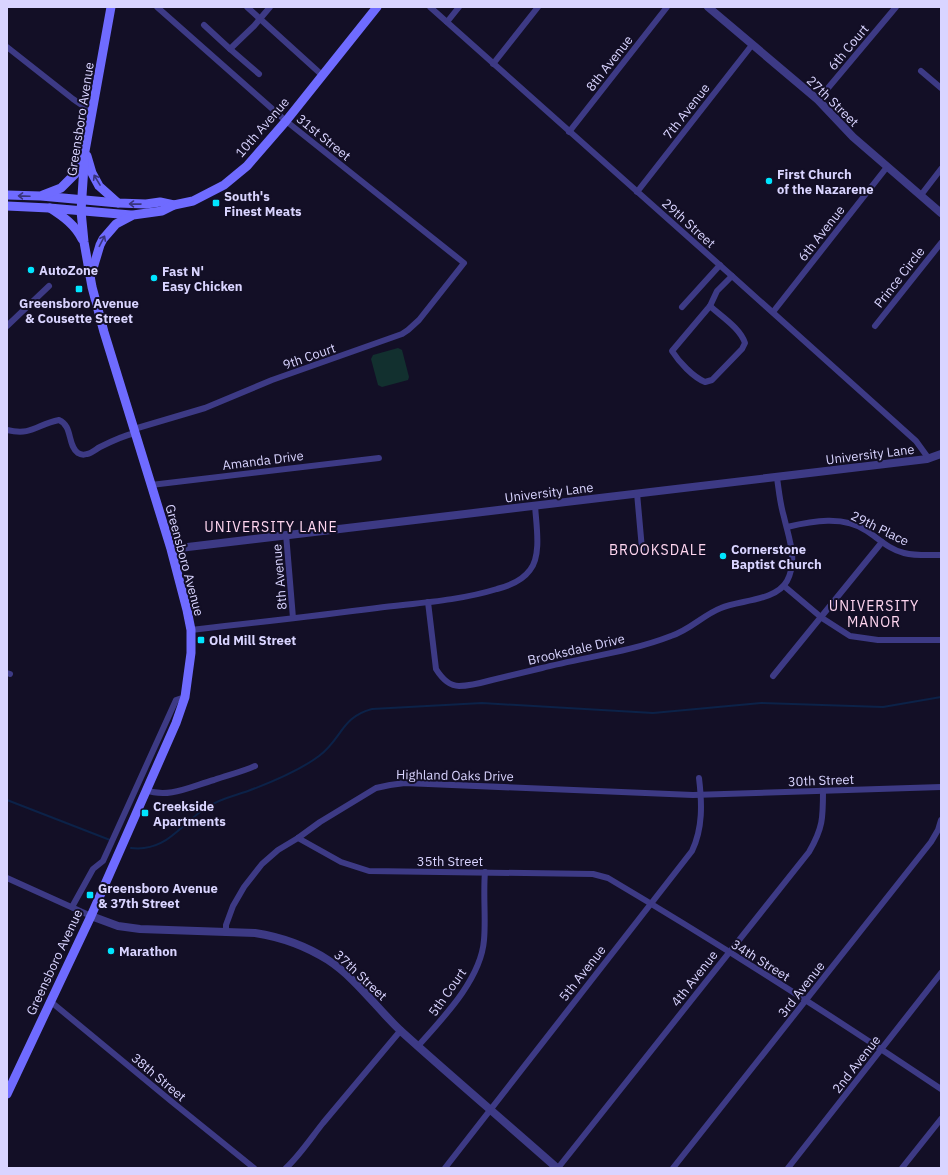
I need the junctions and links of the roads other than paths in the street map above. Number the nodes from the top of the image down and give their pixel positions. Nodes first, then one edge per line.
1 (112, 7) edge
2 (247, 7) edge
3 (270, 7) edge
4 (377, 7) edge
5 (430, 7) edge
6 (459, 7) edge
7 (538, 7) edge
8 (667, 7) edge
9 (708, 7) edge
10 (896, 7) edge
11 (159, 8) edge
12 (260, 19) junction
13 (447, 22) junction
14 (204, 25) dead end
15 (752, 45) junction
16 (7, 47) edge
17 (230, 49) junction
18 (493, 64) junction
19 (921, 71) dead end
20 (259, 74) dead end
21 (322, 75) junction
22 (941, 88) edge
23 (818, 100) junction
24 (92, 112) junction
25 (286, 121) junction
26 (569, 132) junction
27 (85, 151) junction
28 (887, 167) junction
29 (941, 169) edge
30 (637, 192) junction
31 (7, 195) edge
32 (921, 195) junction
33 (41, 196) junction
34 (82, 200) junction
35 (118, 204) junction
36 (174, 205) junction
37 (7, 206) edge
38 (49, 208) junction
39 (82, 210) junction
40 (941, 212) edge
41 (133, 215) junction
42 (84, 242) junction
43 (941, 243) edge
44 (464, 263) joint
45 (720, 265) junction
46 (732, 276) junction
47 (90, 278) junction
48 (49, 286) dead end
49 (710, 306) junction
50 (682, 307) dead end
51 (773, 312) junction
52 (7, 326) edge
53 (875, 326) dead end
54 (7, 430) edge
55 (134, 431) junction
56 (941, 454) edge
57 (379, 458) dead end
58 (929, 458) junction
59 (776, 478) junction
60 (151, 485) junction
61 (637, 493) junction
62 (535, 505) junction
63 (787, 527) junction
64 (286, 534) junction
65 (882, 542) junction
66 (171, 549) junction
67 (642, 549) dead end
68 (941, 555) edge
69 (784, 586) junction
70 (428, 602) junction
71 (293, 618) junction
72 (822, 618) junction
73 (191, 630) junction
74 (941, 640) edge
75 (773, 676) dead end
76 (185, 696) junction
77 (255, 766) dead end
78 (699, 778) dead end
79 (941, 787) edge
80 (146, 790) junction
81 (823, 791) junction
82 (701, 795) junction
83 (941, 820) edge
84 (298, 838) junction
85 (485, 872) junction
86 (7, 878) edge
87 (608, 878) joint
88 (651, 904) junction
89 (72, 907) junction
90 (91, 916) junction
91 (226, 933) junction
92 (729, 952) junction
93 (941, 973) edge
94 (50, 1001) junction
95 (806, 1001) junction
96 (401, 1030) junction
97 (418, 1046) junction
98 (881, 1049) junction
99 (941, 1089) edge
100 (7, 1094) edge
101 (491, 1110) junction
102 (941, 1118) edge
103 (254, 1168) edge
104 (286, 1168) edge
105 (445, 1168) edge
106 (557, 1168) edge
107 (672, 1168) edge
108 (788, 1168) edge
109 (902, 1168) edge

1 - 24 main road, Greensboro Avenue
2 - 12 street
3 - 12 street
4 - 21 main road, 10th Avenue
5 - 13 street, 29th Street
6 - 13 street
7 - 18 street
8 - 26 street, 8th Avenue
9 - 15 street, 27th Street
10 - 23 street, 6th Court
11 - 25 street, 31st Street
12 - 17 street
12 - 21 street
13 - 18 street, 29th Street
14 - 17 street
15 - 23 street, 27th Street
15 - 30 street, 7th Avenue
16 - 24 street
17 - 20 street
18 - 26 street, 29th Street
19 - 22 street
21 - 25 main road, 10th Avenue
23 - 28 street, 27th Street
24 - 27 main road, Greensboro Avenue
25 - 36 main road, 10th Avenue
25 - 44 street, 31st Street
26 - 30 street, 29th Street
27 - 33 main road
27 - 34 main road, Greensboro Avenue
35 -> 27 main road
28 - 32 street, 27th Street
28 - 51 street, 6th Avenue
29 - 32 street
30 - 45 street, 29th Street
33 -> 31 main road
32 - 40 street, 27th Street
33 - 34 main road
34 - 35 main road
34 - 39 main road, Greensboro Avenue
36 -> 35 main road
36 - 41 main road, 10th Avenue
37 - 38 main road
38 - 39 main road
38 - 42 main road
39 - 41 main road
39 - 42 main road, Greensboro Avenue
47 -> 41 main road
42 - 47 main road, Greensboro Avenue
43 - 53 street, Prince Circle
44 - 55 street, 9th Court
45 - 46 street, 29th Street
45 - 50 street
46 - 49 street
46 - 51 street, 29th Street
47 - 55 main road, Greensboro Avenue
48 - 52 street
49 - 49 street
51 - 58 street, 29th Street
54 - 55 street, 9th Court
55 - 60 main road, Greensboro Avenue
56 - 58 street
57 - 60 street, Amanda Drive
58 - 59 street, University Lane
59 - 61 street, University Lane
59 - 63 street
60 - 66 main road, Greensboro Avenue
61 - 62 street, University Lane
61 - 67 street
62 - 64 street, University Lane
62 - 70 street
63 - 65 street, 29th Place
63 - 69 street
64 - 66 street, University Lane
64 - 71 street, 8th Avenue
65 - 68 street, 29th Place
65 - 72 street
66 - 73 main road, Greensboro Avenue
69 - 70 street, Brooksdale Drive
69 - 72 street
70 - 71 street
71 - 73 street
72 - 74 street
72 - 75 street
73 - 76 main road, Greensboro Avenue
76 - 80 main road, Greensboro Avenue
76 - 89 street
77 - 80 street
78 - 82 street, 5th Avenue
79 - 81 street, 30th Street
80 - 90 main road, Greensboro Avenue
81 - 82 street, 30th Street
81 - 92 street, 4th Avenue
82 - 84 street, Highland Oaks Drive
82 - 88 street, 5th Avenue
83 - 95 street, 3rd Avenue
84 - 85 street, 35th Street
84 - 91 street, Highland Oaks Drive
85 - 87 street, 35th Street
85 - 97 street, 5th Court
86 - 89 street, 37th Street
87 - 88 street, 34th Street
88 - 92 street, 34th Street
88 - 101 street, 5th Avenue
89 - 90 street, 37th Street
90 - 91 street, 37th Street
90 - 94 main road, Greensboro Avenue
91 - 96 street, 37th Street
92 - 95 street, 34th Street
92 - 106 street, 4th Avenue
93 - 98 street, 2nd Avenue
94 - 100 main road, Greensboro Avenue
94 - 103 street, 38th Street
95 - 98 street, 34th Street
95 - 107 street, 3rd Avenue
96 - 97 street, 37th Street
96 - 104 street
97 - 101 street, 37th Street
98 - 99 street, 34th Street
98 - 108 street, 2nd Avenue
101 - 105 street, 5th Avenue
101 - 106 street, 37th Street
102 - 109 street

